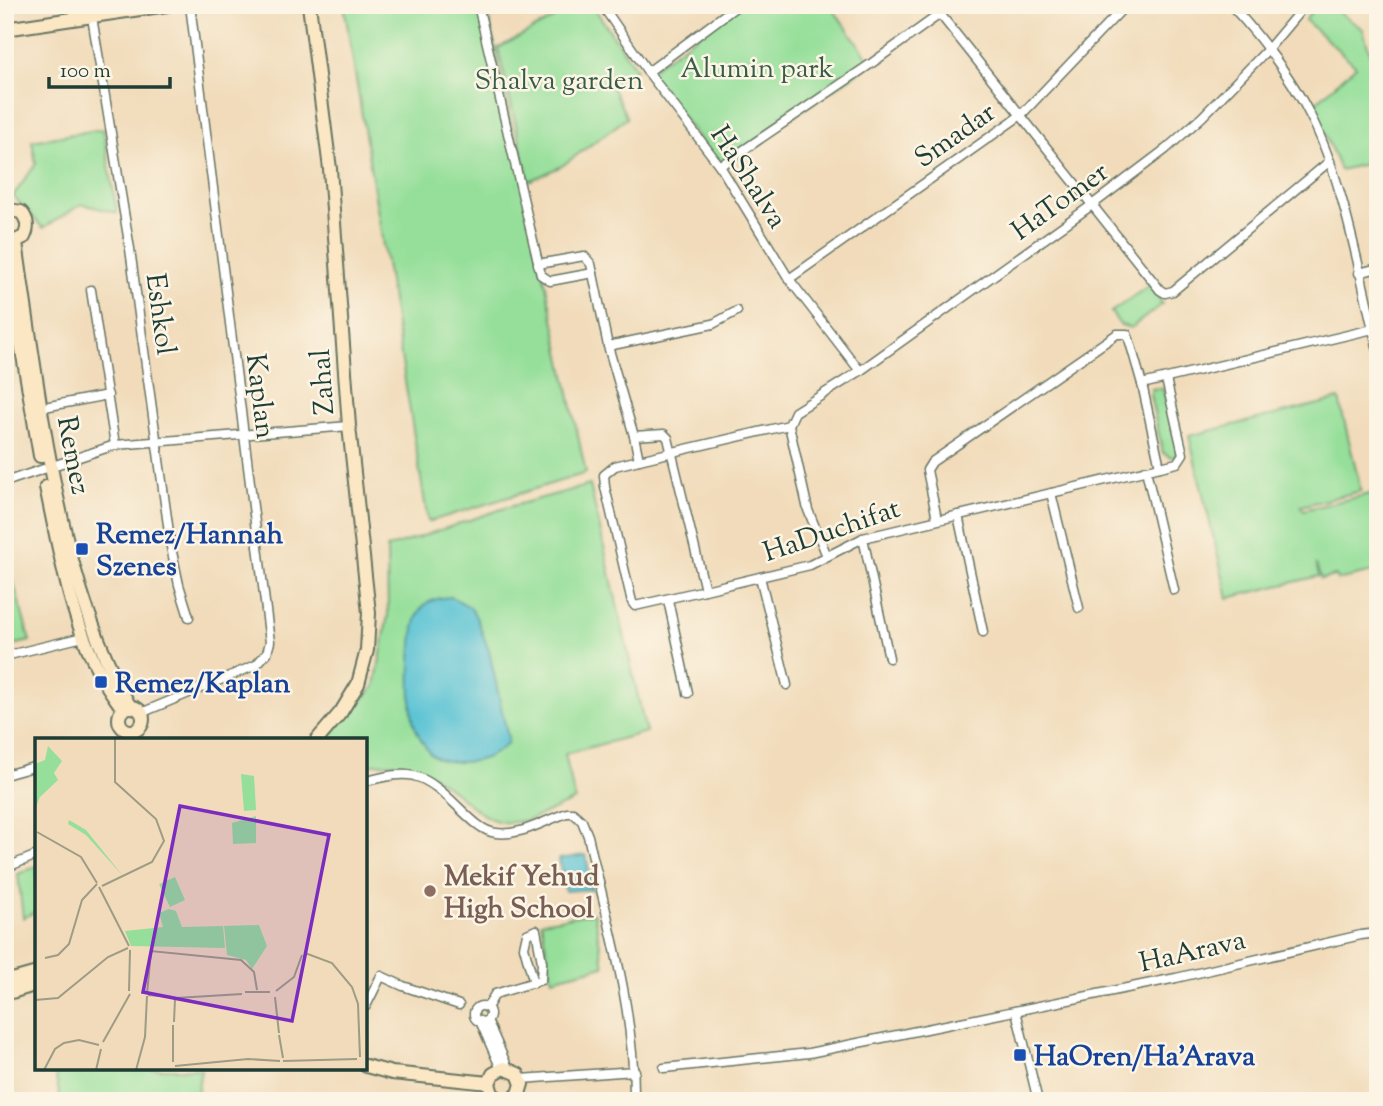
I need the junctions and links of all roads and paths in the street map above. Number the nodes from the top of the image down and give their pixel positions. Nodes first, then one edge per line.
1 (167, 5) edge
2 (190, 5) edge
3 (309, 5) edge
4 (478, 5) edge
5 (602, 5) edge
6 (738, 5) edge
7 (1126, 5) edge
8 (1231, 5) edge
9 (1305, 5) edge
10 (92, 17) junction
11 (5, 29) edge
12 (1269, 48) junction
13 (648, 72) junction
14 (1021, 115) junction
15 (1330, 161) junction
16 (720, 166) junction
17 (1092, 205) junction
18 (5, 209) edge
19 (9, 245) edge
20 (538, 264) junction
21 (1378, 268) edge
22 (593, 273) junction
23 (1359, 273) junction
24 (789, 279) junction
25 (91, 290) dead end
26 (737, 311) dead end
27 (1373, 329) junction
28 (608, 346) junction
29 (1378, 350) edge
30 (860, 371) junction
31 (1166, 379) junction
32 (1142, 384) junction
33 (108, 395) junction
34 (36, 408) junction
35 (789, 425) junction
36 (349, 426) junction
37 (244, 434) junction
38 (634, 436) junction
39 (156, 441) junction
40 (115, 446) junction
41 (671, 453) junction
42 (639, 460) junction
43 (47, 467) junction
44 (1160, 467) junction
45 (1146, 470) junction
46 (5, 482) edge
47 (1051, 493) junction
48 (958, 515) junction
49 (937, 519) junction
50 (863, 538) junction
51 (827, 556) junction
52 (760, 577) junction
53 (705, 590) junction
54 (1174, 590) dead end
55 (668, 600) junction
56 (1079, 608) dead end
57 (189, 617) dead end
58 (983, 632) dead end
59 (83, 637) junction
60 (5, 656) edge
61 (888, 658) dead end
62 (787, 685) dead end
63 (688, 693) dead end
64 (134, 721) edge
65 (146, 738) edge
66 (319, 738) edge
67 (35, 767) edge
68 (5, 775) edge
69 (368, 781) edge
70 (35, 856) edge
71 (5, 868) edge
72 (1378, 933) edge
73 (35, 974) edge
74 (5, 982) edge
75 (538, 982) junction
76 (35, 985) edge
77 (5, 994) edge
78 (368, 1002) edge
79 (459, 1005) dead end
80 (487, 1008) junction
81 (1016, 1011) junction
82 (483, 1021) junction
83 (368, 1067) edge
84 (664, 1068) dead end
85 (505, 1069) junction
86 (635, 1071) junction
87 (521, 1079) junction
88 (489, 1083) junction
89 (506, 1101) edge
90 (634, 1101) edge
91 (1038, 1101) edge

1 - 10 street
2 - 37 street, Kaplan
3 - 36 street, Zahal
4 - 20 street
5 - 13 street, HaShalva
6 - 13 street
7 - 14 street, Smadar
8 - 12 street
9 - 12 street, HaTomer
10 - 11 street
10 - 39 street, Eshkol
12 - 15 street
12 - 17 street, HaTomer
13 - 16 street, HaShalva
14 - 16 street
14 - 17 street
14 - 24 street, Smadar
15 - 17 street
15 - 23 street
16 - 24 street, HaShalva
17 - 30 street, HaTomer
18 - 19 street
19 - 34 street, Remez
20 - 22 street
20 - 22 street
21 - 23 street
22 - 28 street
23 - 27 street
24 - 30 street, HaShalva
25 - 33 street
26 - 28 street
27 - 29 street
27 - 31 street
28 - 38 street
30 - 35 street, HaTomer
31 - 32 street
31 - 44 street
32 - 44 street
32 - 49 street
33 - 34 street
33 - 40 street
34 - 43 street, Remez
35 - 41 street
35 - 51 street
36 - 37 street
36 - 66 street, Zahal
37 - 39 street
37 - 64 street, Kaplan
38 - 41 street
38 - 42 street
39 - 40 street
39 - 57 street, Eshkol
40 - 43 street
41 - 42 street
41 - 53 street
42 - 55 street, HaDuchifat
43 - 46 street
43 - 59 street, Remez
43 - 64 street, Remez
44 - 45 street, HaDuchifat
45 - 47 street, HaDuchifat
45 - 54 street
47 - 48 street, HaDuchifat
47 - 56 street
48 - 49 street, HaDuchifat
48 - 58 street
49 - 50 street, HaDuchifat
50 - 51 street, HaDuchifat
50 - 61 street
51 - 52 street, HaDuchifat
52 - 53 street, HaDuchifat
52 - 62 street
53 - 55 street, HaDuchifat
55 - 63 street
59 - 60 street
59 - 64 street, Remez
64 - 65 street, Remez
67 - 68 street
69 - 86 street
70 - 71 street
72 - 81 street, HaArava
73 - 74 street
75 - 75 street
75 - 80 street
76 - 77 street
78 - 79 street
80 - 82 street
80 - 82 street
81 - 84 street, HaArava
81 - 91 street
82 - 85 street
83 - 88 street
85 - 87 street
85 - 88 street
86 - 87 street
86 - 90 street
87 - 89 street
88 - 89 street

